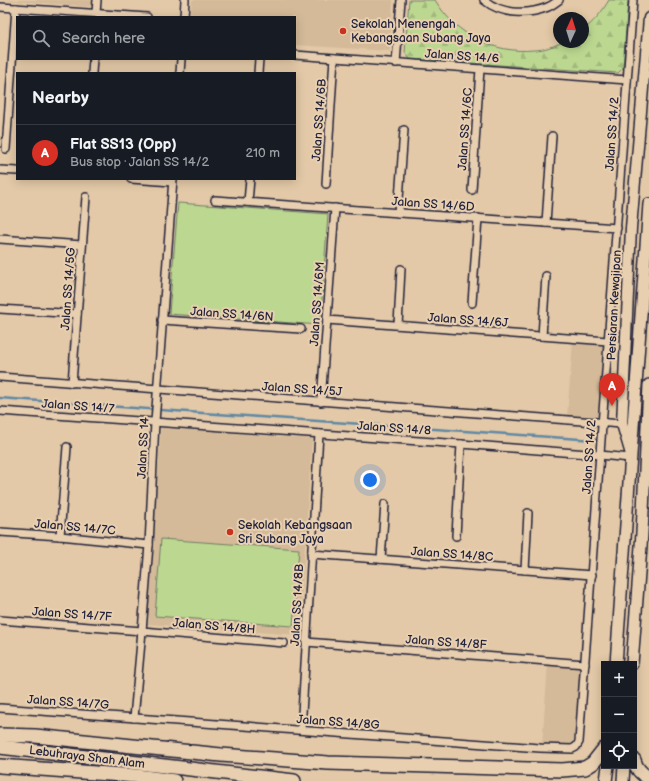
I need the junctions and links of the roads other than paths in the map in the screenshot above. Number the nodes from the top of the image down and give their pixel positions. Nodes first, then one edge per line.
1 (98, 0) edge
2 (185, 0) edge
3 (401, 0) edge
4 (484, 0) edge
5 (559, 0) edge
6 (633, 0) edge
7 (0, 7) edge
8 (16, 8) junction
9 (96, 14) junction
10 (130, 16) edge
11 (184, 16) edge
12 (649, 18) edge
13 (296, 55) edge
14 (334, 58) junction
15 (93, 60) edge
16 (181, 60) edge
17 (259, 60) edge
18 (396, 63) junction
19 (480, 69) junction
20 (92, 72) edge
21 (180, 72) edge
22 (258, 72) edge
23 (628, 80) junction
24 (404, 130) dead end
25 (552, 136) dead end
26 (6, 149) dead end
27 (0, 170) edge
28 (16, 171) edge
29 (172, 180) edge
30 (250, 180) edge
31 (326, 184) dead end
32 (472, 190) dead end
33 (86, 197) dead end
34 (215, 200) dead end
35 (248, 202) junction
36 (649, 204) edge
37 (335, 208) junction
38 (398, 213) junction
39 (478, 218) junction
40 (546, 223) junction
41 (617, 228) junction
42 (0, 240) edge
43 (82, 245) junction
44 (401, 270) dead end
45 (546, 276) dead end
46 (472, 303) dead end
47 (0, 309) edge
48 (77, 314) junction
49 (162, 320) junction
50 (327, 320) junction
51 (398, 325) junction
52 (301, 329) dead end
53 (542, 336) junction
54 (608, 342) junction
55 (0, 377) edge
56 (72, 383) junction
57 (649, 384) edge
58 (158, 389) junction
59 (649, 395) edge
60 (320, 402) junction
61 (0, 411) edge
62 (155, 422) junction
63 (603, 423) junction
64 (622, 424) junction
65 (319, 434) junction
66 (461, 444) junction
67 (67, 447) dead end
68 (600, 455) junction
69 (631, 455) junction
70 (646, 481) edge
71 (385, 504) dead end
72 (646, 511) edge
73 (528, 513) dead end
74 (0, 532) edge
75 (60, 536) junction
76 (456, 536) dead end
77 (149, 545) junction
78 (311, 554) junction
79 (381, 559) junction
80 (525, 570) junction
81 (592, 575) junction
82 (0, 620) edge
83 (142, 631) junction
84 (306, 642) junction
85 (284, 643) dead end
86 (616, 661) edge
87 (632, 661) edge
88 (585, 664) junction
89 (0, 708) edge
90 (134, 718) junction
91 (301, 730) junction
92 (0, 735) edge
93 (0, 747) edge
94 (540, 748) joint
95 (601, 753) edge
96 (0, 766) edge
97 (637, 767) edge
98 (608, 769) edge
99 (624, 769) edge
100 (136, 776) junction
101 (649, 778) edge
102 (153, 781) edge
103 (174, 781) edge
104 (294, 781) edge
105 (606, 781) edge
106 (623, 781) edge

1 - 9 street
2 - 11 street
3 - 18 street
4 - 5 street
6 - 23 street, Jalan SS 14/2
7 - 8 street
8 - 9 street
8 - 26 street
9 - 10 street
12 - 64 main road, Persiaran Kewajipan
13 - 14 street, Jalan SS 14/6
14 - 18 street, Jalan SS 14/6
14 - 31 street, Jalan SS 14/6B
15 - 20 street
16 - 21 street
17 - 22 street
18 - 19 street, Jalan SS 14/6
19 - 23 street, Jalan SS 14/6
19 - 32 street, Jalan SS 14/6C
23 - 41 street, Jalan SS 14/2
24 - 38 street
25 - 40 street
27 - 28 street
29 - 49 street, Jalan SS 14
30 - 35 street
33 - 43 street, Jalan SS 14/5G
34 - 35 street, Jalan SS 14/6D
35 - 37 street, Jalan SS 14/6D
36 - 69 main road
37 - 38 street, Jalan SS 14/6D
37 - 50 street, Jalan SS 14/6M
38 - 39 street, Jalan SS 14/6D
39 - 40 street, Jalan SS 14/6D
39 - 46 street
40 - 41 street, Jalan SS 14/6D
41 - 54 street, Jalan SS 14/2
42 - 43 street
43 - 48 street, Jalan SS 14/5G
44 - 51 street
45 - 53 street
47 - 48 street
48 - 56 street, Jalan SS 14/5G
49 - 52 street, Jalan SS 14/6N
49 - 58 street, Jalan SS 14
50 - 51 street, Jalan SS 14/6J
50 - 60 street, Jalan SS 14/6M
51 - 53 street, Jalan SS 14/6J
53 - 54 street, Jalan SS 14/6J
54 - 63 street, Jalan SS 14/2
55 - 56 street, Jalan SS 14/5J
56 - 58 street, Jalan SS 14/5J
57 - 59 main road
58 - 60 street, Jalan SS 14/5J
58 - 62 street, Jalan SS 14
59 - 70 main road
60 - 63 street, Jalan SS 14/5J
61 - 62 street, Jalan SS 14/7
62 - 65 street, Jalan SS 14/8
62 - 77 street, Jalan SS 14
63 - 64 street, Jalan SS 14/5J
63 - 68 street, Jalan SS 14/2
64 - 69 main road, Persiaran Kewajipan
65 - 66 street, Jalan SS 14/8
65 - 78 street, Jalan SS 14/8B
66 - 68 street, Jalan SS 14/8
66 - 76 street
67 - 75 street
68 - 69 street, Jalan SS 14/8
68 - 81 street, Jalan SS 14/2
69 - 86 main road, Persiaran Kewajipan
70 - 72 main road
71 - 79 street
72 - 87 main road
73 - 80 street
74 - 75 street, Jalan SS 14/7C
75 - 77 street, Jalan SS 14/7C
77 - 83 street, Jalan SS 14
78 - 79 street, Jalan SS 14/8C
78 - 84 street, Jalan SS 14/8B
79 - 80 street, Jalan SS 14/8C
80 - 81 street, Jalan SS 14/8C
81 - 88 street, Jalan SS 14/2
82 - 83 street, Jalan SS 14/7F
83 - 85 street, Jalan SS 14/8H
83 - 90 street, Jalan SS 14
84 - 88 street, Jalan SS 14/8F
84 - 91 street, Jalan SS 14/8B
88 - 94 street, Jalan SS 14/2
89 - 90 street, Jalan SS 14/7G
90 - 91 street, Jalan SS 14/8G
91 - 94 street, Jalan SS 14/8G
92 - 95 highway
93 - 104 highway, Lebuhraya Shah Alam
96 - 100 highway, Lebuhraya Shah Alam
97 - 101 highway
98 - 105 main road
99 - 106 main road
100 - 102 highway
100 - 103 highway, Lebuhraya Shah Alam

